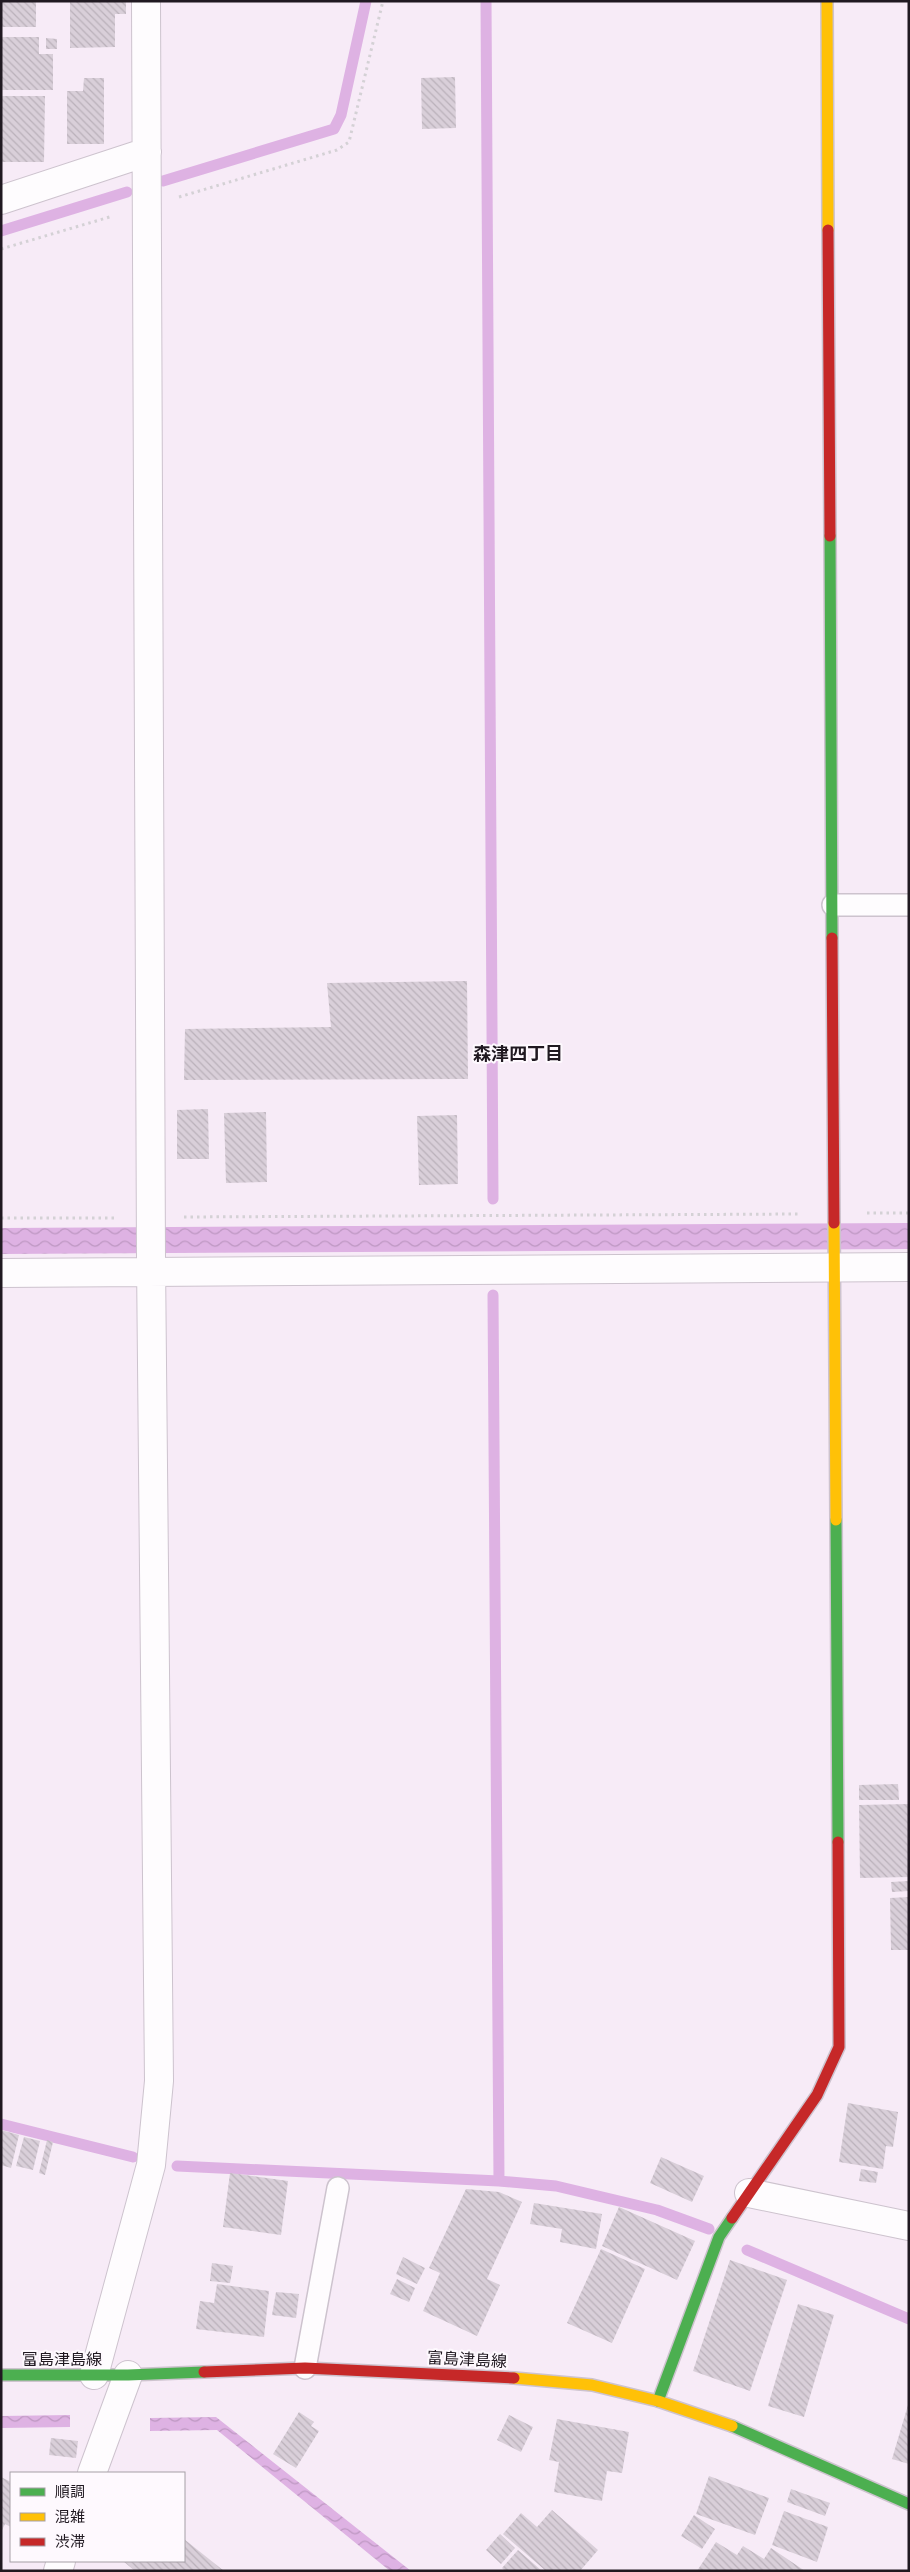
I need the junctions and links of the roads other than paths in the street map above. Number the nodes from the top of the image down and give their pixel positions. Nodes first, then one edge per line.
1 (146, 1) edge
2 (827, 1) edge
3 (147, 152) junction
4 (1, 200) edge
5 (833, 905) junction
6 (909, 905) edge
7 (836, 1261) junction
8 (151, 1267) junction
9 (909, 1267) edge
10 (1, 1273) edge
11 (338, 2188) dead end
12 (749, 2193) junction
13 (909, 2226) edge
14 (305, 2368) junction
15 (1, 2375) edge
16 (94, 2375) junction
17 (128, 2375) junction
18 (658, 2401) junction
19 (92, 2472) edge
20 (909, 2504) edge

1 - 3 street
2 - 5 street
3 - 4 street
3 - 8 street
5 - 6 lane
5 - 7 street
7 - 8 street
7 - 9 street
7 - 12 street
8 - 10 street
8 - 16 street
11 - 14 lane
12 - 13 street
12 - 18 street
14 - 17 street, 富島津島線
14 - 18 street, 富島津島線
15 - 16 street, 富島津島線
16 - 17 street, 富島津島線
17 - 19 street
18 - 20 street, 富島津島線

